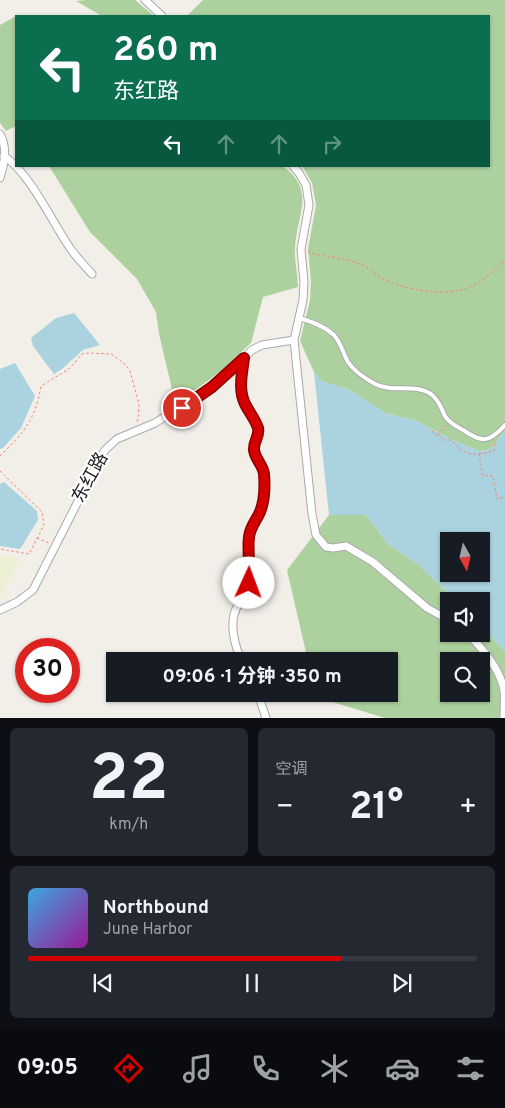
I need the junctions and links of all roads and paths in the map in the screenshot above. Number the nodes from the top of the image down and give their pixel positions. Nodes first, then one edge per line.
1 (146, 0) edge
2 (161, 15) edge
3 (0, 134) edge
4 (4, 156) junction
5 (15, 165) edge
6 (17, 167) edge
7 (294, 167) edge
8 (0, 178) edge
9 (301, 249) junction
10 (505, 261) edge
11 (92, 274) dead end
12 (300, 318) junction
13 (294, 340) junction
14 (244, 358) junction
15 (449, 421) junction
16 (505, 425) edge
17 (432, 431) dead end
18 (131, 434) junction
19 (496, 435) junction
20 (438, 436) junction
21 (480, 454) junction
22 (0, 456) edge
23 (0, 471) edge
24 (505, 496) edge
25 (37, 538) junction
26 (54, 546) junction
27 (0, 549) edge
28 (0, 610) edge
29 (440, 615) edge
30 (476, 642) edge
31 (239, 652) edge
32 (261, 702) edge
33 (266, 718) edge
34 (504, 718) edge

1 - 2 street
3 - 4 street
4 - 5 street
4 - 8 street
6 - 11 street
7 - 9 street
9 - 10 path
9 - 12 street
12 - 13 street
12 - 15 lane
13 - 14 street, 东红路
13 - 29 street
14 - 18 street, 东红路
14 - 31 street
15 - 19 lane
15 - 20 path
16 - 19 lane
17 - 20 path
18 - 22 path
18 - 26 street, 东红路
19 - 21 path
20 - 21 path
21 - 24 path
23 - 25 path
25 - 26 path
25 - 27 path
26 - 28 street, 东红路
30 - 34 street
32 - 33 street

